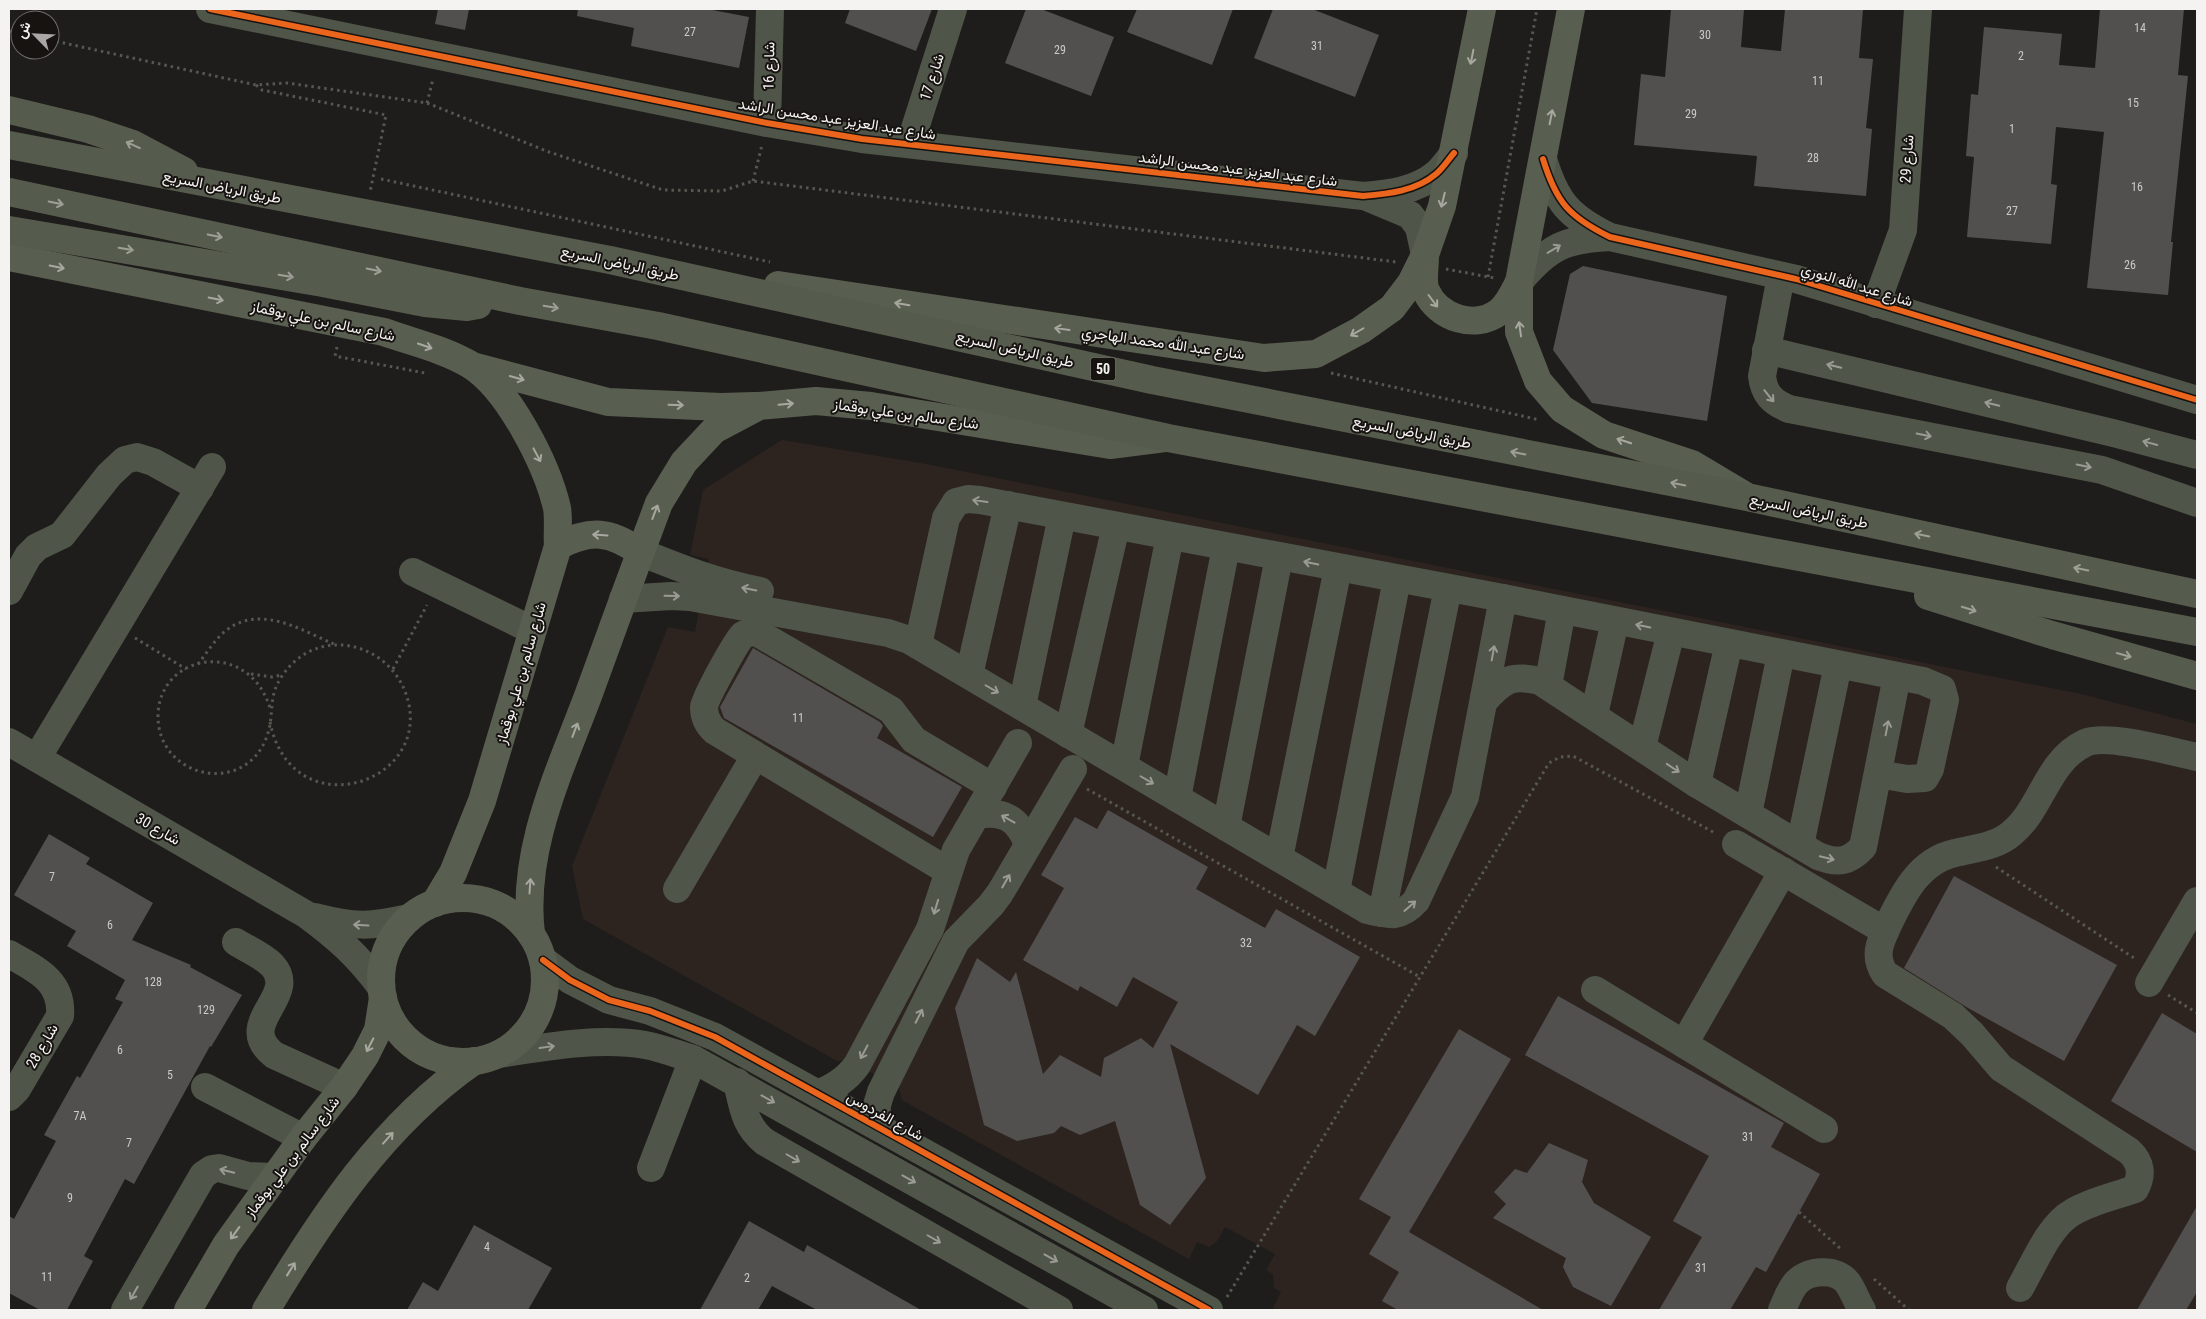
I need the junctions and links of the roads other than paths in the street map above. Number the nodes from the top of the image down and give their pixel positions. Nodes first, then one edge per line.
1 (210, 9) edge
2 (770, 9) edge
3 (954, 9) edge
4 (1482, 9) edge
5 (1571, 9) edge
6 (1918, 9) edge
7 (305, 18) edge
8 (9, 110) edge
9 (767, 123) junction
10 (910, 144) junction
11 (9, 145) edge
12 (1454, 153) junction
13 (1543, 160) junction
14 (207, 184) junction
15 (9, 192) edge
16 (1363, 196) junction
17 (9, 230) edge
18 (1610, 237) junction
19 (9, 257) edge
20 (610, 260) junction
21 (1423, 262) junction
22 (1781, 276) junction
23 (1519, 282) junction
24 (520, 301) junction
25 (1876, 304) junction
26 (1766, 350) junction
27 (470, 365) junction
28 (2196, 397) edge
29 (759, 406) junction
30 (1168, 438) junction
31 (2197, 455) edge
32 (1747, 497) junction
33 (2197, 503) edge
34 (1008, 505) junction
35 (1062, 516) junction
36 (1116, 526) junction
37 (1170, 536) junction
38 (558, 546) junction
39 (1226, 546) junction
40 (640, 552) junction
41 (1279, 557) junction
42 (1805, 558) junction
43 (1338, 568) junction
44 (413, 572) dead end
45 (2112, 575) junction
46 (1397, 579) junction
47 (2197, 584) edge
48 (1448, 588) junction
49 (9, 591) edge
50 (2197, 594) edge
51 (1503, 598) junction
52 (623, 599) junction
53 (1562, 610) junction
54 (1615, 621) junction
55 (532, 630) junction
56 (1671, 632) junction
57 (2197, 632) edge
58 (920, 635) junction
59 (1729, 643) junction
60 (1781, 654) junction
61 (1838, 665) junction
62 (969, 675) junction
63 (1897, 676) junction
64 (2197, 676) edge
65 (1548, 686) junction
66 (1484, 702) junction
67 (1022, 706) junction
68 (1594, 715) junction
69 (1068, 734) junction
70 (9, 742) edge
71 (1018, 743) dead end
72 (1642, 747) junction
73 (756, 756) junction
74 (2197, 756) edge
75 (36, 758) junction
76 (1124, 766) junction
77 (1070, 774) road end
78 (1878, 774) junction
79 (1697, 784) junction
80 (993, 787) junction
81 (1177, 798) junction
82 (1748, 814) junction
83 (977, 815) junction
84 (1226, 827) junction
85 (1028, 844) junction
86 (1736, 844) road end
87 (1800, 845) junction
88 (1279, 858) junction
89 (948, 871) junction
90 (1783, 871) junction
91 (677, 889) dead end
92 (1336, 891) junction
93 (2197, 901) edge
94 (435, 903) junction
95 (1382, 914) junction
96 (307, 915) junction
97 (409, 918) junction
98 (1885, 930) junction
99 (532, 934) junction
100 (236, 942) dead end
101 (9, 954) edge
102 (543, 960) junction
103 (2150, 983) road end
104 (1595, 990) dead end
105 (382, 993) junction
106 (1684, 1044) junction
107 (487, 1058) junction
108 (693, 1059) junction
109 (737, 1082) junction
110 (205, 1087) dead end
111 (344, 1088) junction
112 (818, 1094) junction
113 (9, 1097) edge
114 (876, 1125) junction
115 (1824, 1129) dead end
116 (303, 1138) junction
117 (651, 1168) dead end
118 (275, 1177) junction
119 (2020, 1288) dead end
120 (1217, 1306) edge
121 (125, 1310) edge
122 (188, 1310) edge
123 (266, 1310) edge
124 (1059, 1310) edge
125 (1144, 1310) edge
126 (1782, 1310) edge
127 (1862, 1310) edge

1 - 7 street, شارع عبد العزيز عبد محسن الراشد
2 - 9 street, شارع 16
3 - 10 street, شارع 17
4 -> 12 main road, شارع عبد الله محمد الهاجري
13 -> 5 main road
6 - 25 street, شارع 29
7 - 9 street, شارع عبد العزيز عبد محسن الراشد
14 -> 8 highway
9 - 10 street, شارع عبد العزيز عبد محسن الراشد
10 - 16 street, شارع عبد العزيز عبد محسن الراشد
11 - 14 highway, طريق الرياض السريع / 50
12 - 16 street, شارع عبد العزيز عبد محسن الراشد
12 -> 21 main road, شارع عبد الله محمد الهاجري
13 - 18 street, شارع عبد الله النوري
13 - 23 main road
14 - 20 highway, طريق الرياض السريع / 50
15 -> 24 highway
16 - 21 street, شارع عبد العزيز عبد محسن الراشد
17 -> 24 highway
18 - 22 street, شارع عبد الله النوري
23 -> 18 street, شارع عبد الله النوري
19 -> 27 main road, شارع سالم بن علي بوقماز
21 -> 20 main road, شارع عبد الله محمد الهاجري
32 -> 20 highway, طريق الرياض السريع / 50
21 -> 23 main road
22 - 25 street, شارع عبد الله النوري
22 - 26 street
32 -> 23 main road
24 -> 30 highway
25 - 28 street, شارع عبد الله النوري
31 -> 26 street
26 -> 33 street
27 -> 29 main road
27 -> 38 main road, شارع سالم بن علي بوقماز
29 -> 30 main road, شارع سالم بن علي بوقماز
40 -> 29 main road, شارع سالم بن علي بوقماز
30 - 42 highway
45 -> 32 highway, طريق الرياض السريع / 50
34 - 35 street
34 -> 58 street
34 - 62 street
35 - 36 street
35 - 67 street
36 - 37 street
36 - 69 street
37 - 39 street
37 - 76 street
40 -> 38 main road
38 - 55 main road, شارع سالم بن علي بوقماز
39 - 41 street
39 - 81 street
40 - 52 main road, شارع سالم بن علي بوقماز
58 -> 40 street
43 -> 41 street
41 - 84 street
42 - 57 highway
42 -> 64 highway
43 - 46 street
43 - 88 street
44 - 55 street
45 - 47 highway
45 - 50 highway, طريق الرياض السريع / 50
46 - 48 street
46 - 92 street
48 - 51 street
48 - 95 street
49 - 75 street
51 - 53 street
66 -> 51 street
52 -> 58 street
99 -> 52 main road, شارع سالم بن علي بوقماز
53 - 54 street
53 - 65 street
56 -> 54 street
54 - 68 street
55 - 94 main road, شارع سالم بن علي بوقماز
56 - 59 street
56 - 72 street
58 - 62 street
59 - 60 street
59 - 79 street
60 - 61 street
60 - 82 street
61 - 63 street
61 - 87 street
62 -> 67 street
78 -> 63 street
63 - 78 street
65 - 66 street
65 - 68 street
95 -> 66 street
67 - 69 street
68 - 72 street
69 - 76 street
70 - 75 street, شارع 30
71 - 80 street
72 -> 79 street
73 - 80 street
73 - 89 street
73 - 91 street
74 - 98 street
75 - 96 street, شارع 30
76 -> 81 street
77 - 85 street
87 -> 78 street
79 - 82 street
80 - 83 street
81 - 84 street
82 - 87 street
85 -> 83 street
83 - 89 street
84 - 88 street
114 -> 85 street
86 - 90 street
88 - 92 street
89 -> 112 street
90 - 98 street
90 - 106 street
92 - 95 street
93 - 103 street
94 - 97 main road
94 - 99 main road
97 -> 96 street, شارع 30
96 - 105 street, شارع 30
97 - 105 main road
98 - 119 street
99 - 102 main road
100 - 111 street
101 - 113 street, شارع 28
102 - 107 main road
102 - 112 street, شارع الفردوس
104 - 106 street
105 - 107 main road
105 -> 111 main road, شارع سالم بن علي بوقماز
106 - 115 street
107 -> 108 street
123 -> 107 main road
108 - 109 street
108 - 117 street
109 -> 124 street
109 -> 125 street
110 - 116 street
111 - 116 main road, شارع سالم بن علي بوقماز
112 - 114 street, شارع الفردوس
114 - 120 street, شارع الفردوس
116 - 118 main road, شارع سالم بن علي بوقماز
118 -> 121 street
118 -> 122 main road, شارع سالم بن علي بوقماز
126 - 127 street

